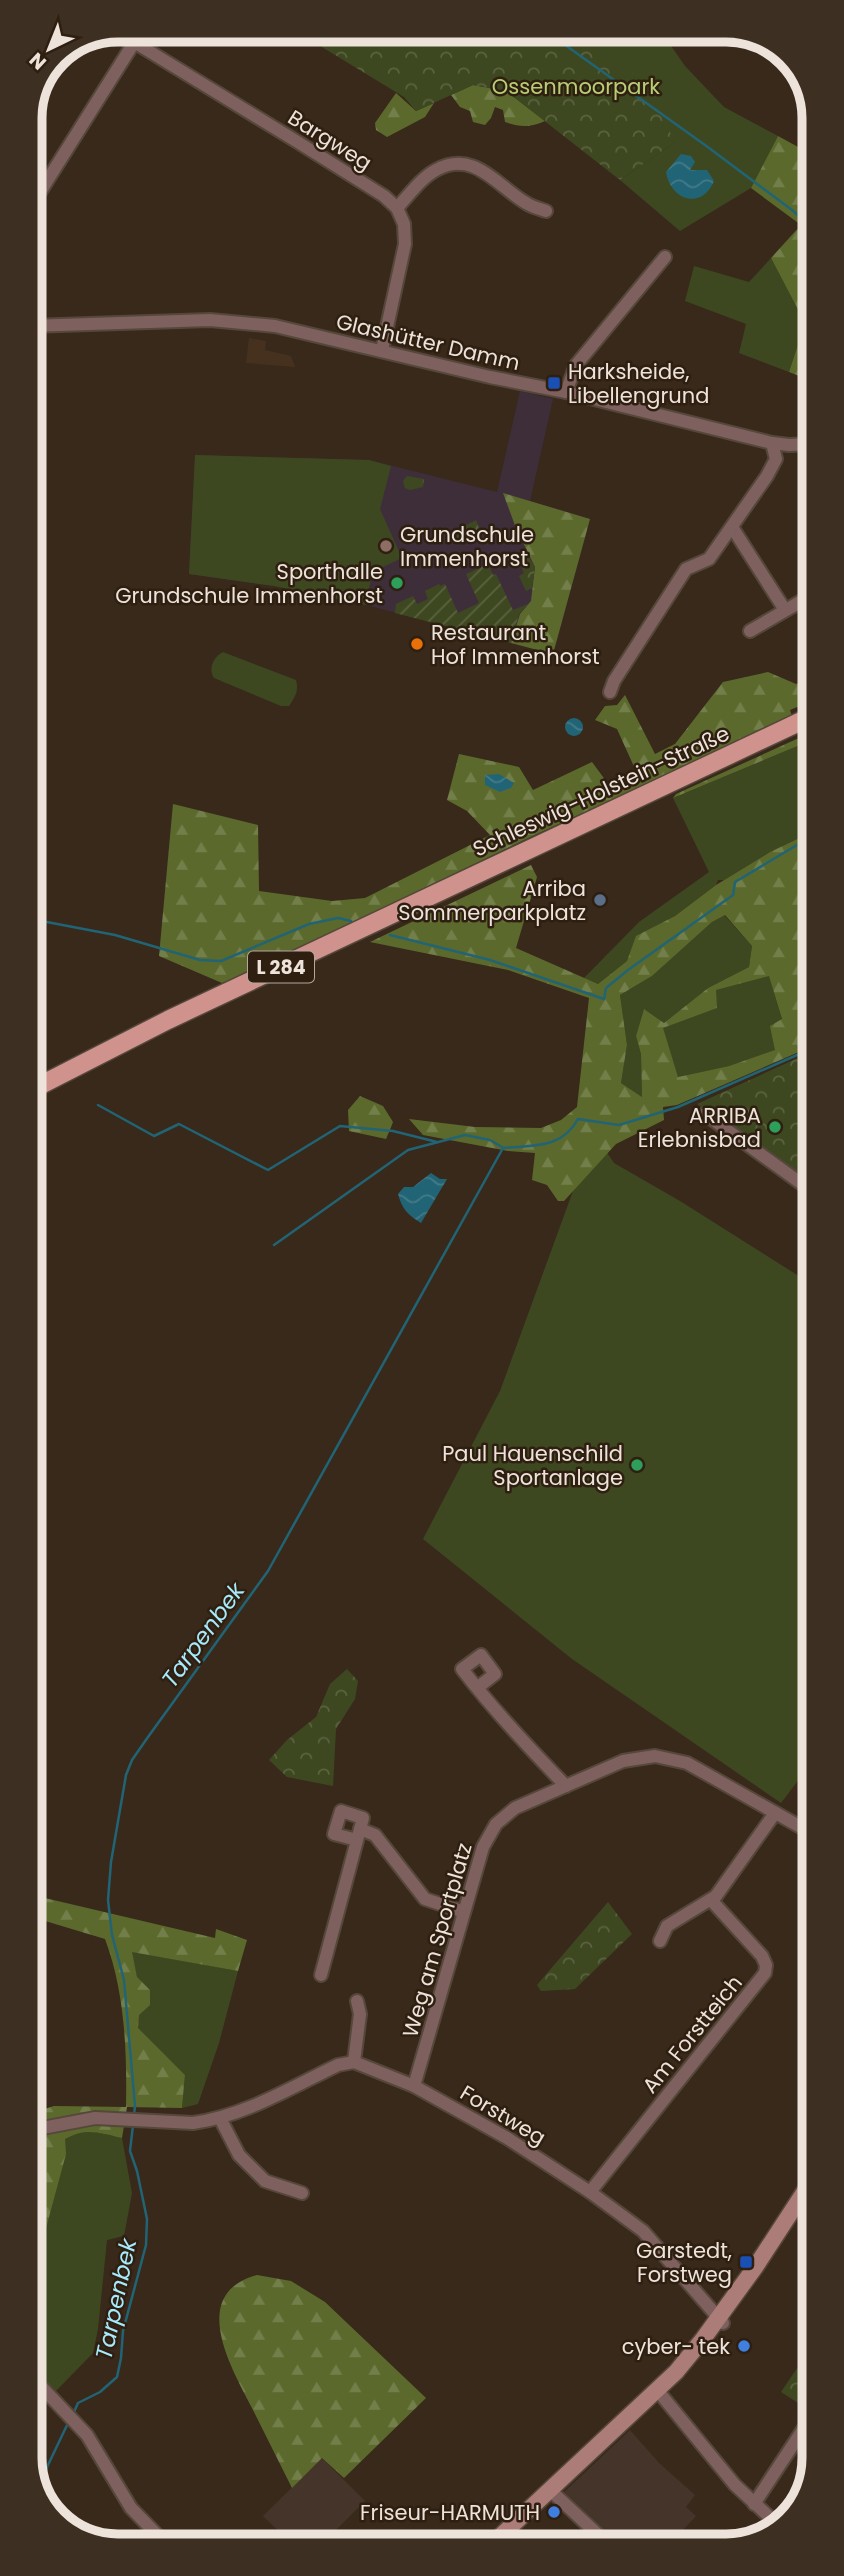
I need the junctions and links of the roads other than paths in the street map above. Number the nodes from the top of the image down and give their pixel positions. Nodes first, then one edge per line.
1 (134, 42) edge
2 (137, 42) edge
3 (42, 189) edge
4 (397, 208) junction
5 (546, 211) dead end
6 (665, 257) dead end
7 (42, 326) edge
8 (382, 350) junction
9 (566, 392) junction
10 (772, 443) junction
11 (802, 444) edge
12 (732, 527) junction
13 (802, 601) edge
14 (785, 610) junction
15 (750, 631) dead end
16 (610, 692) dead end
17 (802, 721) edge
18 (42, 1084) edge
19 (705, 1114) dead end
20 (802, 1184) edge
21 (477, 1688) dead end
22 (566, 1786) junction
23 (775, 1813) junction
24 (802, 1828) edge
25 (712, 1900) junction
26 (464, 1912) junction
27 (660, 1941) dead end
28 (321, 1975) dead end
29 (357, 2001) dead end
30 (354, 2062) junction
31 (414, 2086) junction
32 (220, 2118) junction
33 (42, 2128) edge
34 (590, 2192) junction
35 (302, 2193) dead end
36 (802, 2195) edge
37 (720, 2321) junction
38 (42, 2387) edge
39 (657, 2391) junction
40 (802, 2433) edge
41 (550, 2490) junction
42 (754, 2504) junction
43 (771, 2519) edge
44 (156, 2534) edge
45 (503, 2534) edge
46 (597, 2534) edge

1 - 3 street
2 - 4 street, Bargweg
4 - 5 street
4 - 8 street
6 - 9 street
7 - 8 street, Glashütter Damm
8 - 9 street, Glashütter Damm
9 - 10 street, Glashütter Damm
10 - 11 street, Glashütter Damm
10 - 12 street
12 - 14 street
12 - 16 street
13 - 14 street
14 - 15 street
17 - 18 main road, Schleswig-Holstein-Straße / L 284
19 - 20 street
21 - 22 street
22 - 23 street, Weg am Sportplatz
22 - 26 street, Weg am Sportplatz
23 - 24 street, Weg am Sportplatz
23 - 25 street
25 - 27 street
25 - 34 street, Am Forstteich
26 - 28 street
26 - 31 street, Weg am Sportplatz
29 - 30 street
30 - 31 street, Forstweg
30 - 32 street
31 - 34 street, Forstweg
32 - 33 street
32 - 35 street
34 - 37 street, Forstweg
36 - 37 main road
37 - 39 main road
38 - 44 street
39 - 41 main road
39 - 42 street
40 - 42 street
41 - 45 main road
41 - 46 street
42 - 43 street

